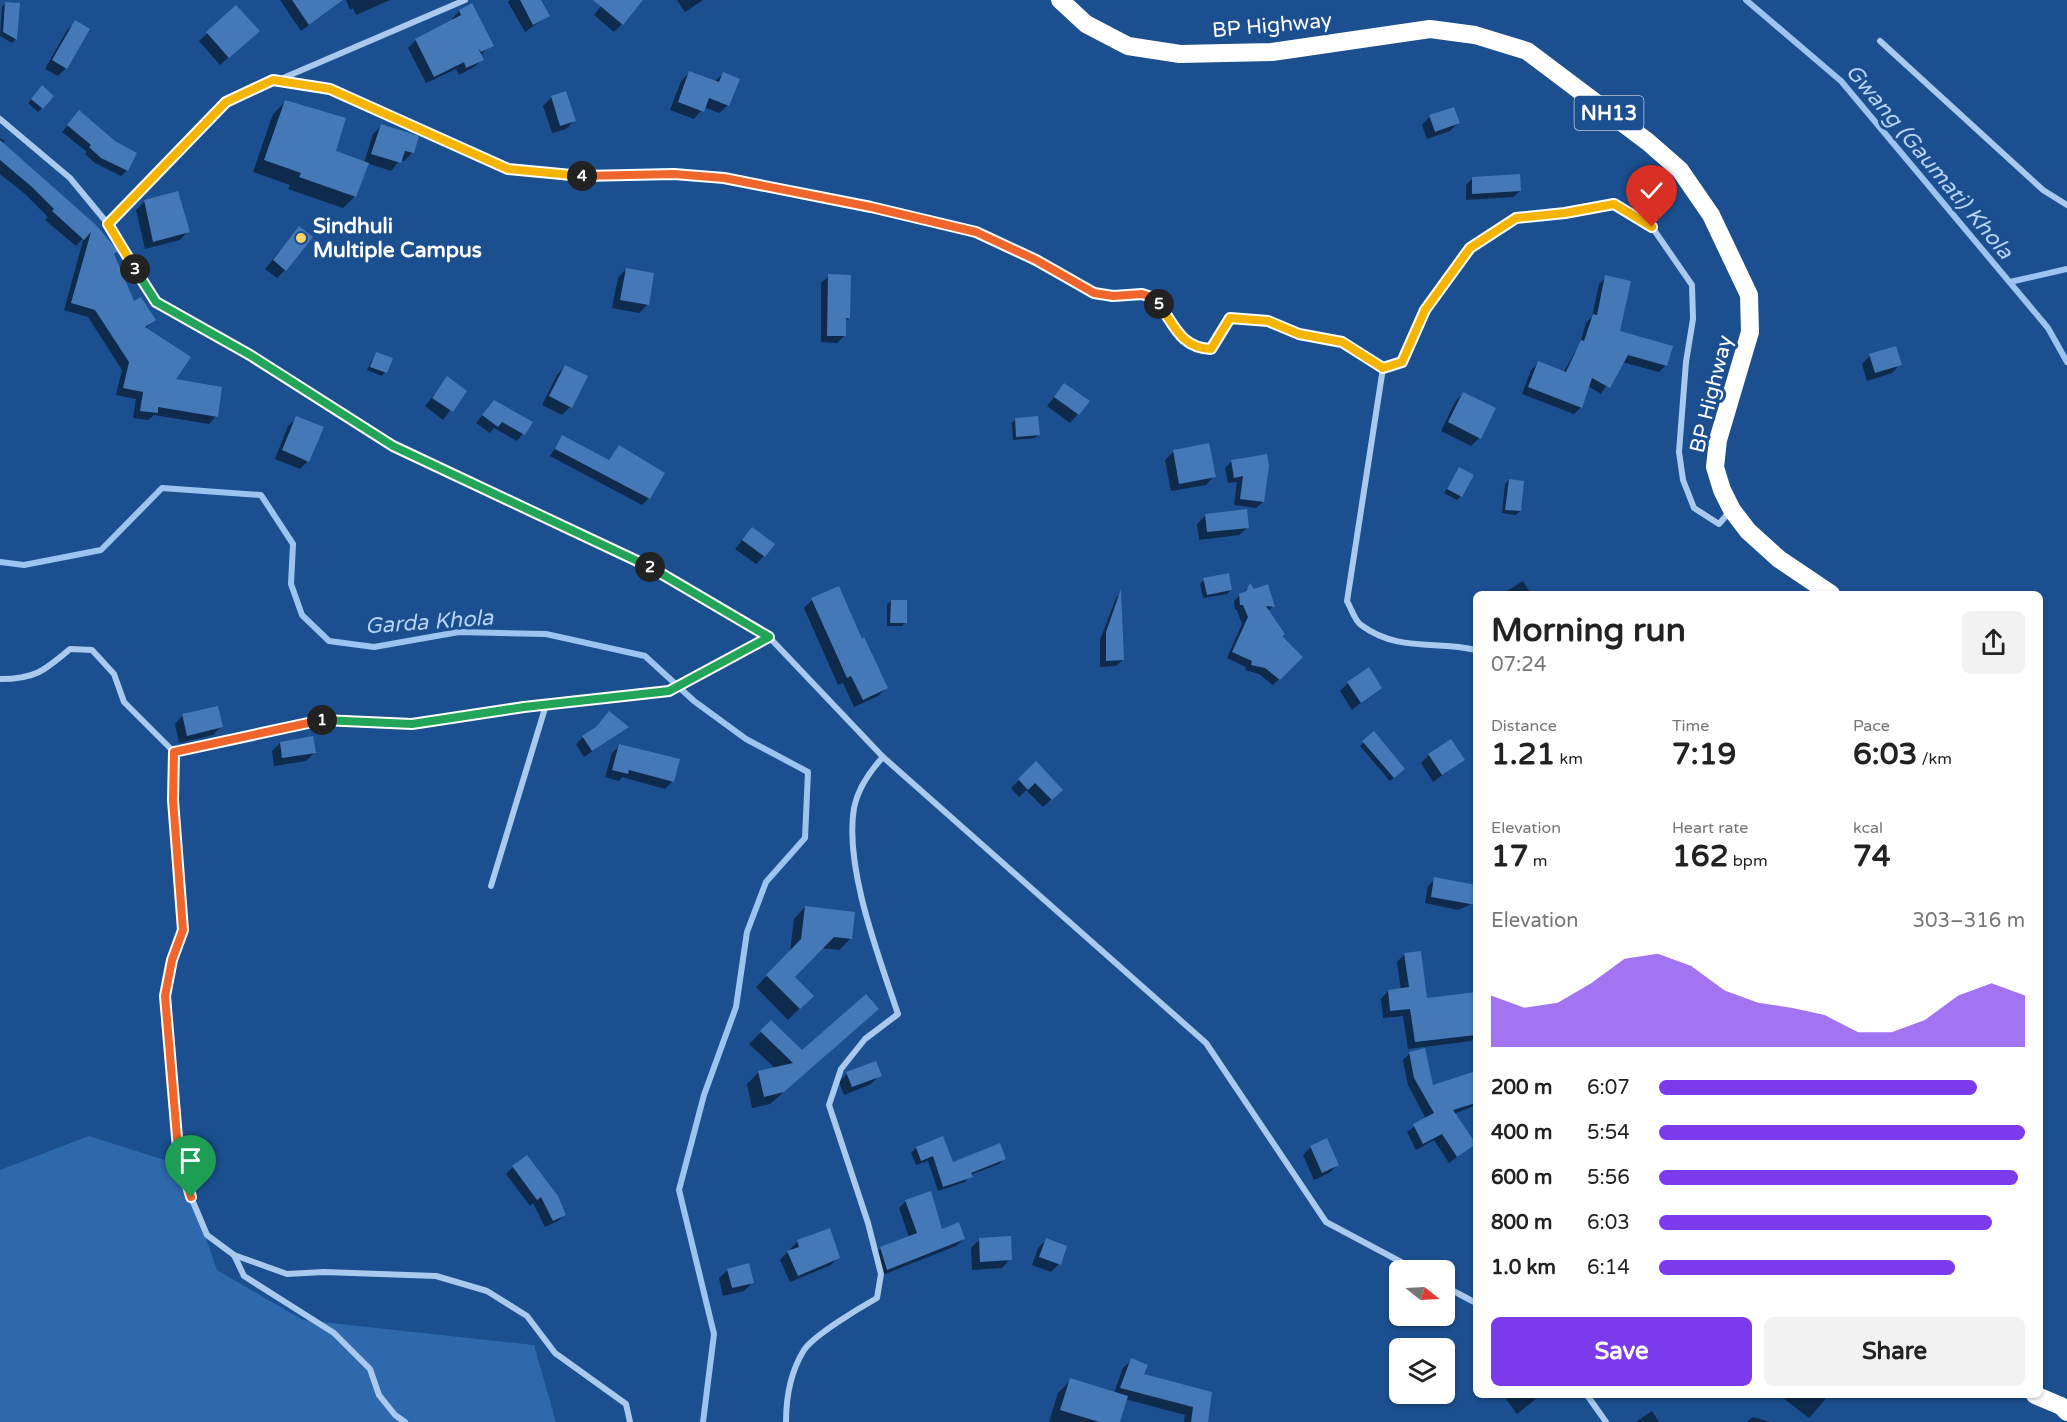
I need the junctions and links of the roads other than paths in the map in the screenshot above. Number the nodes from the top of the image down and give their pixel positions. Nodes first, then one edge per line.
1 (465, 0) edge
2 (1060, 0) edge
3 (1880, 41) dead end
4 (273, 80) junction
5 (0, 119) edge
6 (2067, 205) edge
7 (108, 224) junction
8 (1383, 368) junction
9 (1732, 510) junction
10 (1827, 591) edge
11 (769, 637) junction
12 (1473, 649) edge
13 (0, 679) edge
14 (546, 705) junction
15 (174, 752) junction
16 (883, 757) junction
17 (491, 886) dead end
18 (234, 1255) junction
19 (1397, 1260) edge
20 (1455, 1292) edge
21 (1473, 1301) edge
22 (1589, 1398) edge
23 (2042, 1398) edge
24 (2067, 1412) edge
25 (405, 1422) edge
26 (630, 1422) edge
27 (786, 1422) edge
28 (1606, 1422) edge

1 - 4 street
2 - 9 highway, BP Highway / NH13
3 - 6 street
4 - 7 street
4 - 8 street
5 - 7 street
7 - 11 street
8 - 9 street
8 - 12 street
9 - 10 highway, BP Highway / NH13
11 - 14 street
11 - 16 street
13 - 15 street
14 - 15 street
14 - 17 street
15 - 18 street
16 - 19 street
16 - 27 street
18 - 25 street
18 - 26 street
20 - 21 street
22 - 28 street
23 - 24 highway

